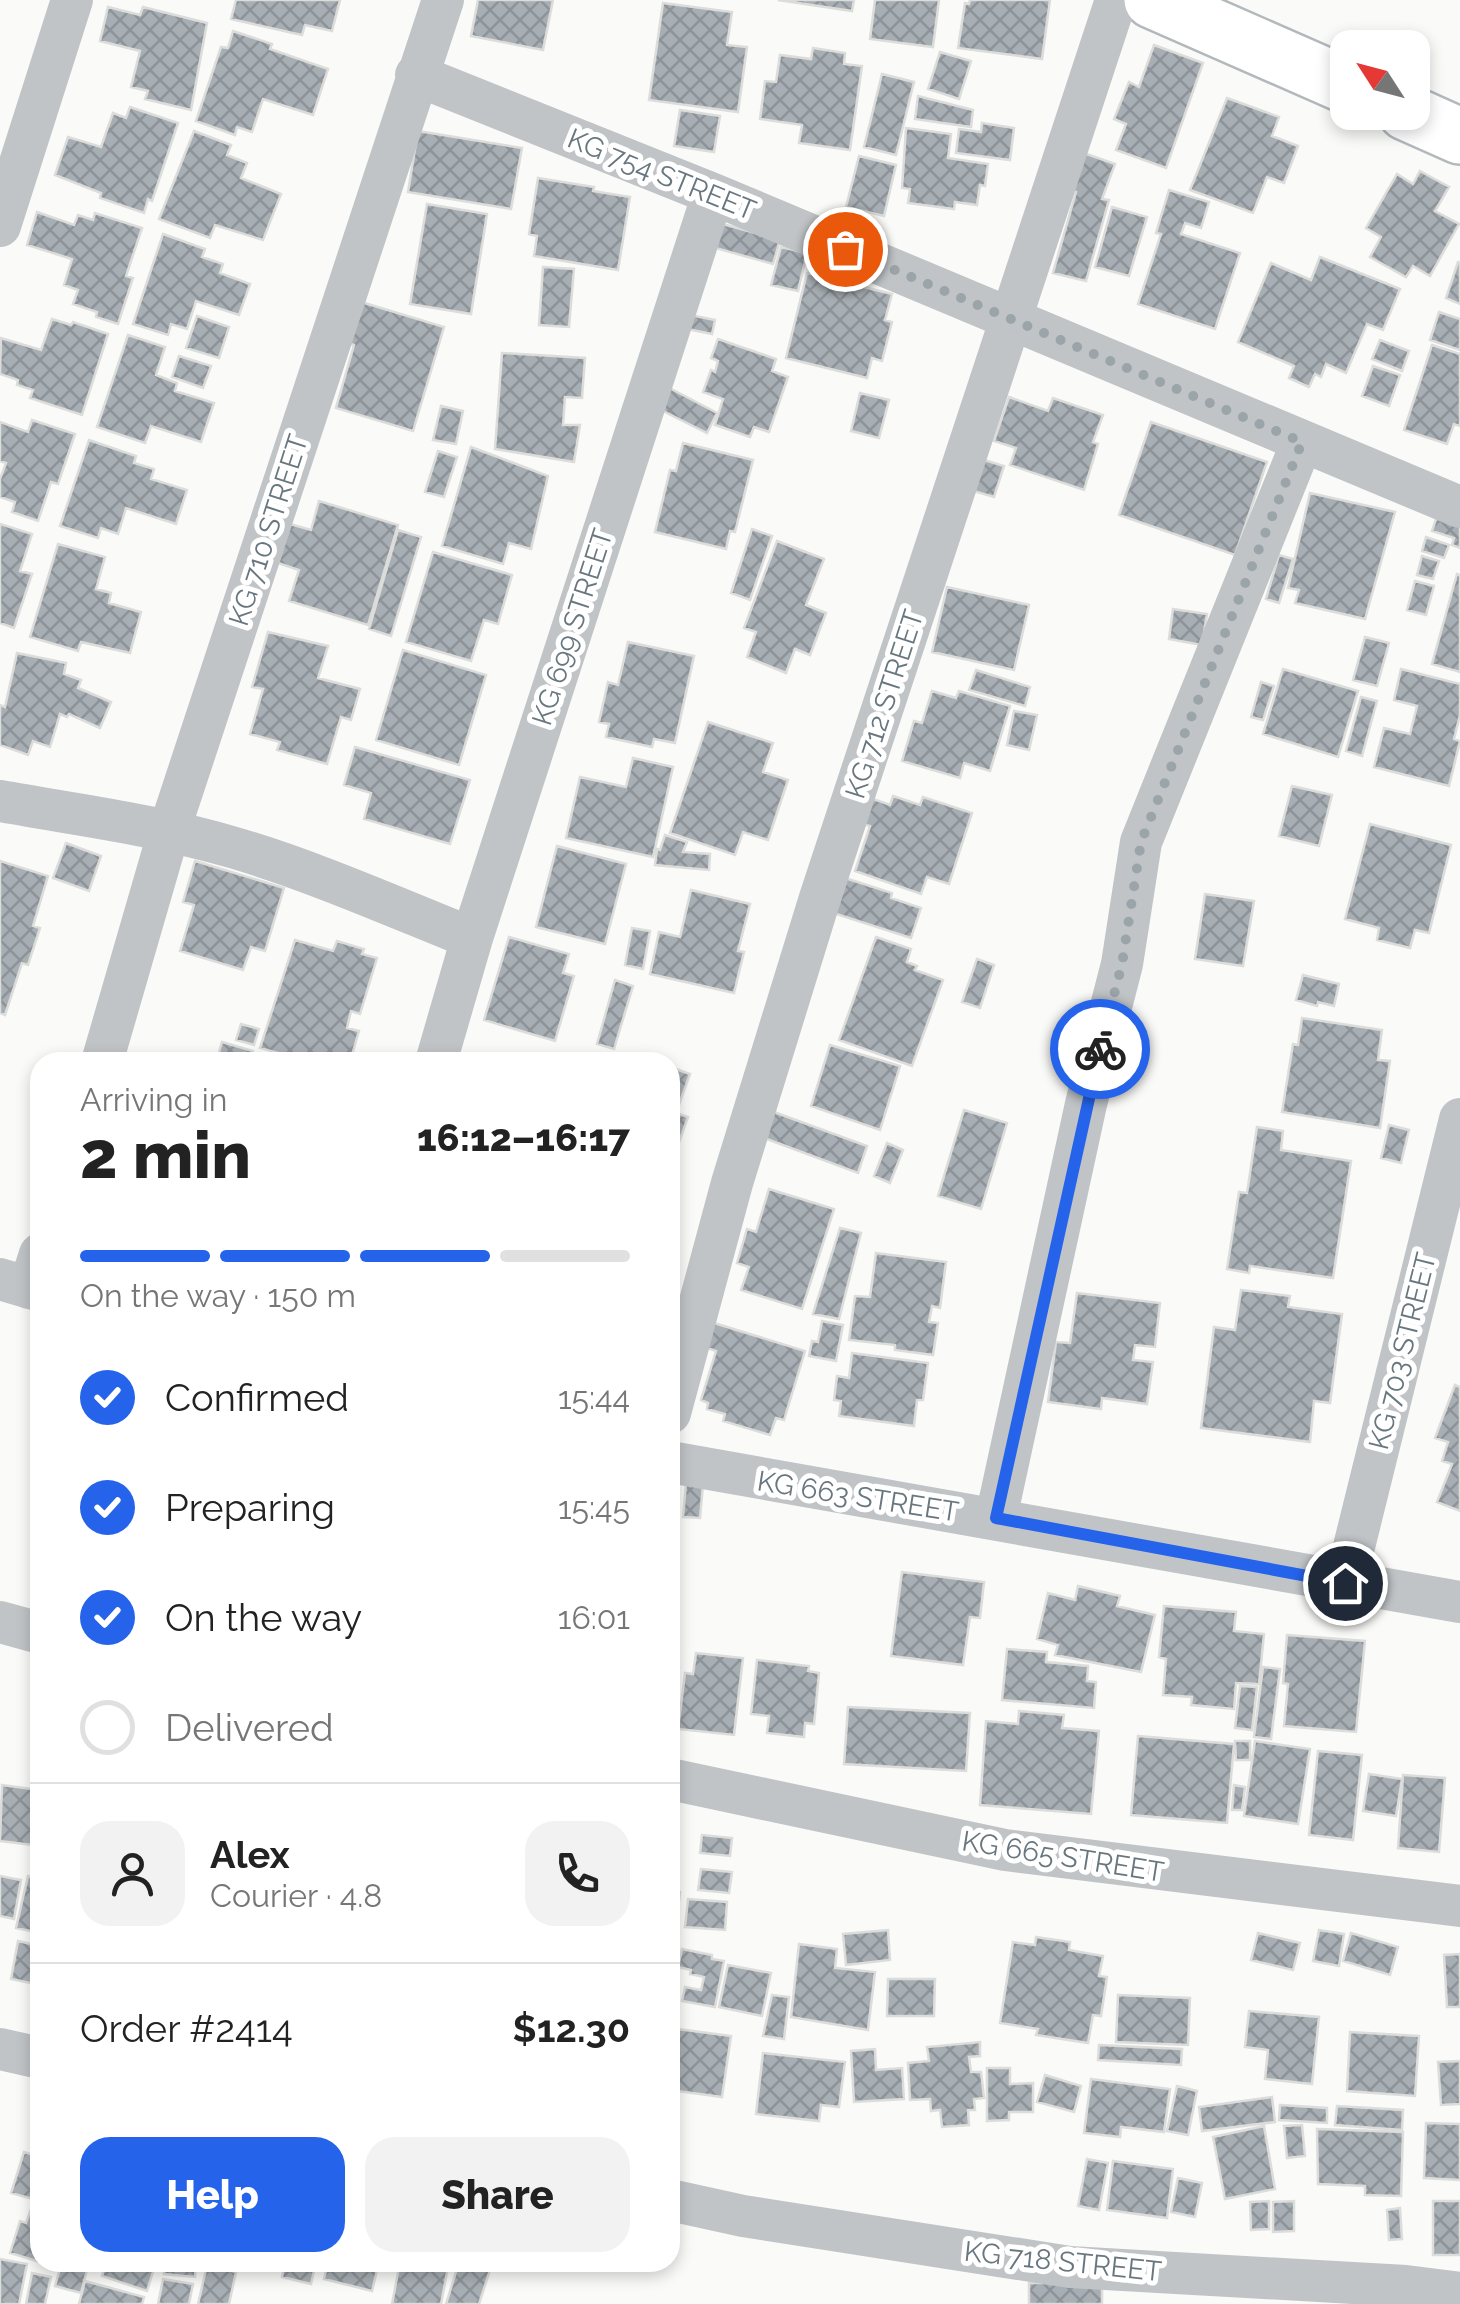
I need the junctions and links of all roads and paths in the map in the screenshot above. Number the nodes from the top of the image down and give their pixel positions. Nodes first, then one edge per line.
1 (72, 0) edge
2 (443, 0) edge
3 (1116, 0) edge
4 (1152, 0) edge
5 (416, 75) junction
6 (1330, 78) edge
7 (1430, 123) edge
8 (1460, 136) edge
9 (713, 194) junction
10 (0, 226) edge
11 (1010, 319) junction
12 (1302, 442) junction
13 (1460, 507) edge
14 (0, 800) edge
15 (169, 831) junction
16 (472, 938) junction
17 (105, 1052) edge
18 (439, 1052) edge
19 (1458, 1132) edge
20 (680, 1376) edge
21 (680, 1464) edge
22 (996, 1518) junction
23 (1345, 1583) junction
24 (1460, 1602) edge
25 (0, 1622) edge
26 (30, 1630) edge
27 (680, 1781) edge
28 (1460, 1906) edge
29 (0, 2049) edge
30 (30, 2056) edge
31 (680, 2202) edge
32 (1460, 2293) edge

1 - 10 street
2 - 5 street, KG 710 STREET
3 - 11 street, KG 712 STREET
4 - 6 main road
5 - 9 street, KG 754 STREET
5 - 15 street, KG 710 STREET
7 - 8 main road
9 - 11 street, KG 754 STREET
9 - 16 street, KG 699 STREET
11 - 12 street, KG 754 STREET
11 - 20 street, KG 712 STREET
12 - 13 street, KG 754 STREET
12 - 22 street
14 - 15 street
15 - 16 street
15 - 17 street, KG 710 STREET
16 - 18 street, KG 699 STREET
19 - 23 street, KG 703 STREET
21 - 22 street, KG 663 STREET
22 - 23 street, KG 663 STREET
23 - 24 street, KG 663 STREET
25 - 26 street
27 - 28 street, KG 665 STREET
29 - 30 street
31 - 32 street, KG 718 STREET

